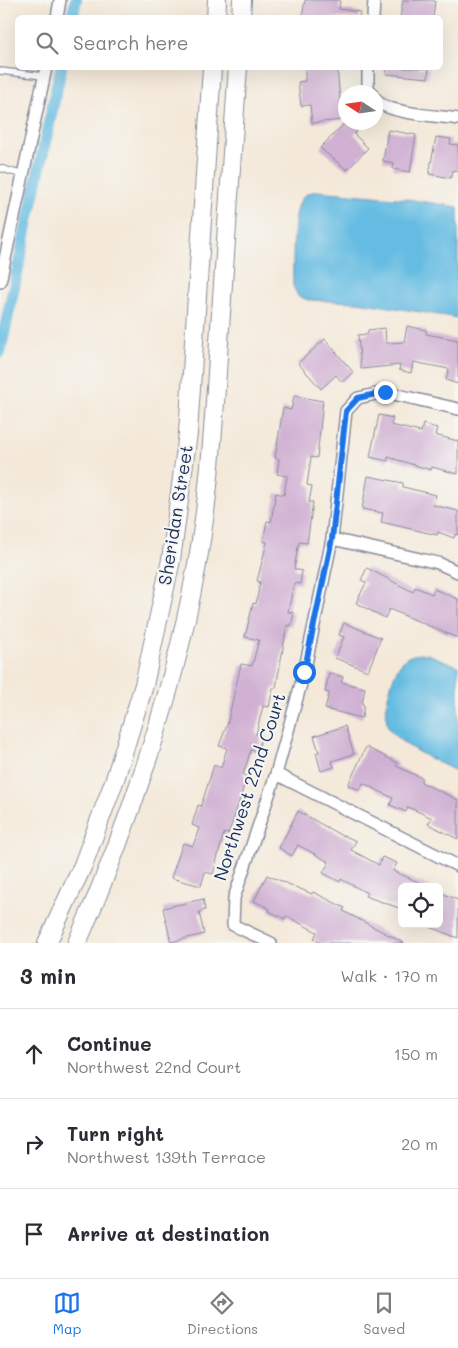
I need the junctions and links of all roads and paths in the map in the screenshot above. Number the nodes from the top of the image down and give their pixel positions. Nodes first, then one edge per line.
1 (60, 0) edge
2 (217, 0) edge
3 (242, 0) edge
4 (374, 0) edge
5 (58, 15) edge
6 (216, 15) edge
7 (241, 15) edge
8 (372, 15) edge
9 (212, 70) edge
10 (238, 70) edge
11 (368, 70) edge
12 (0, 71) edge
13 (45, 72) edge
14 (368, 85) edge
15 (383, 105) edge
16 (458, 119) edge
17 (0, 168) edge
18 (23, 175) junction
19 (0, 282) edge
20 (458, 409) edge
21 (332, 539) junction
22 (458, 572) edge
23 (276, 774) junction
24 (458, 866) edge
25 (47, 943) edge
26 (77, 943) edge
27 (271, 943) edge

1 - 5 street
2 - 6 main road
3 - 7 main road
4 - 8 street
9 - 25 main road, Sheridan Street
10 - 26 main road, Sheridan Street
11 - 14 street
12 - 13 lane
13 - 18 street
15 - 16 street
17 - 18 lane
18 - 19 street
20 - 21 street, Northwest 22nd Court
21 - 22 street
21 - 23 street, Northwest 22nd Court
23 - 24 street
23 - 27 street, Northwest 22nd Court

